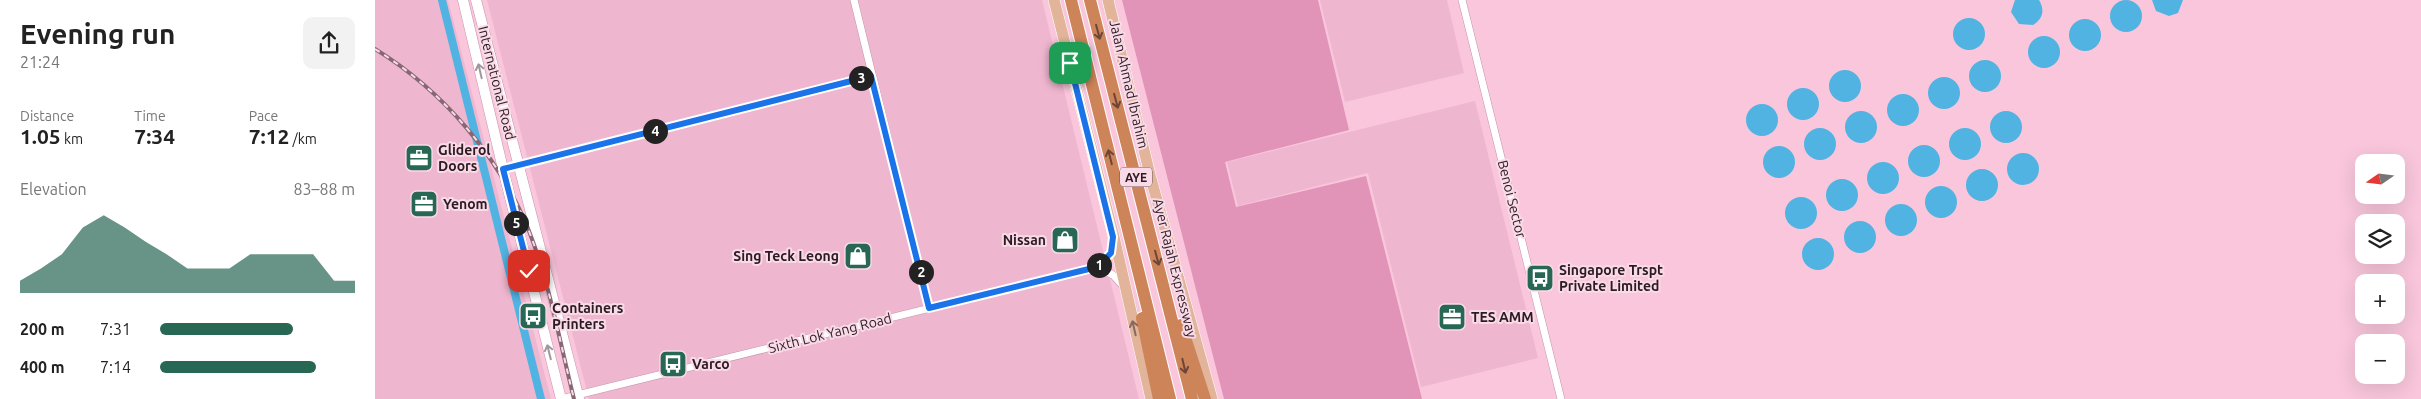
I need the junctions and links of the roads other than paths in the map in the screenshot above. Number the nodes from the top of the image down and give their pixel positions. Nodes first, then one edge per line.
1 (463, 0) edge
2 (476, 0) edge
3 (853, 0) edge
4 (1054, 0) edge
5 (1071, 0) edge
6 (1090, 0) edge
7 (1108, 0) edge
8 (1462, 0) edge
9 (871, 76) junction
10 (518, 165) junction
11 (503, 169) junction
12 (1126, 221) junction
13 (1113, 237) junction
14 (1097, 267) junction
15 (1125, 288) junction
16 (1168, 301) junction
17 (929, 308) junction
18 (578, 397) edge
19 (561, 399) edge
20 (1151, 399) edge
21 (1159, 399) edge
22 (1170, 399) edge
23 (1192, 399) edge
24 (1205, 399) edge
25 (1212, 399) edge
26 (1561, 399) edge

11 -> 1 main road, International Road
2 - 10 main road, International Road
3 - 9 street
4 - 13 main road
12 -> 5 highway, AYE
6 -> 16 highway, Ayer Rajah Expressway / AYE
7 - 25 main road, Jalan Ahmad Ibrahim
8 - 26 street, Benoi Sector
9 - 10 street
9 - 17 street
10 - 11 street
10 - 18 main road, International Road
19 -> 11 main road, International Road
12 - 21 highway
12 - 22 highway, AYE
13 - 14 street
13 - 15 main road
14 - 15 street
14 - 17 street, Sixth Lok Yang Road
20 -> 15 main road
16 -> 23 highway, Ayer Rajah Expressway / AYE
16 - 24 highway
17 - 18 street, Sixth Lok Yang Road
18 - 19 street, Sixth Lok Yang Road

